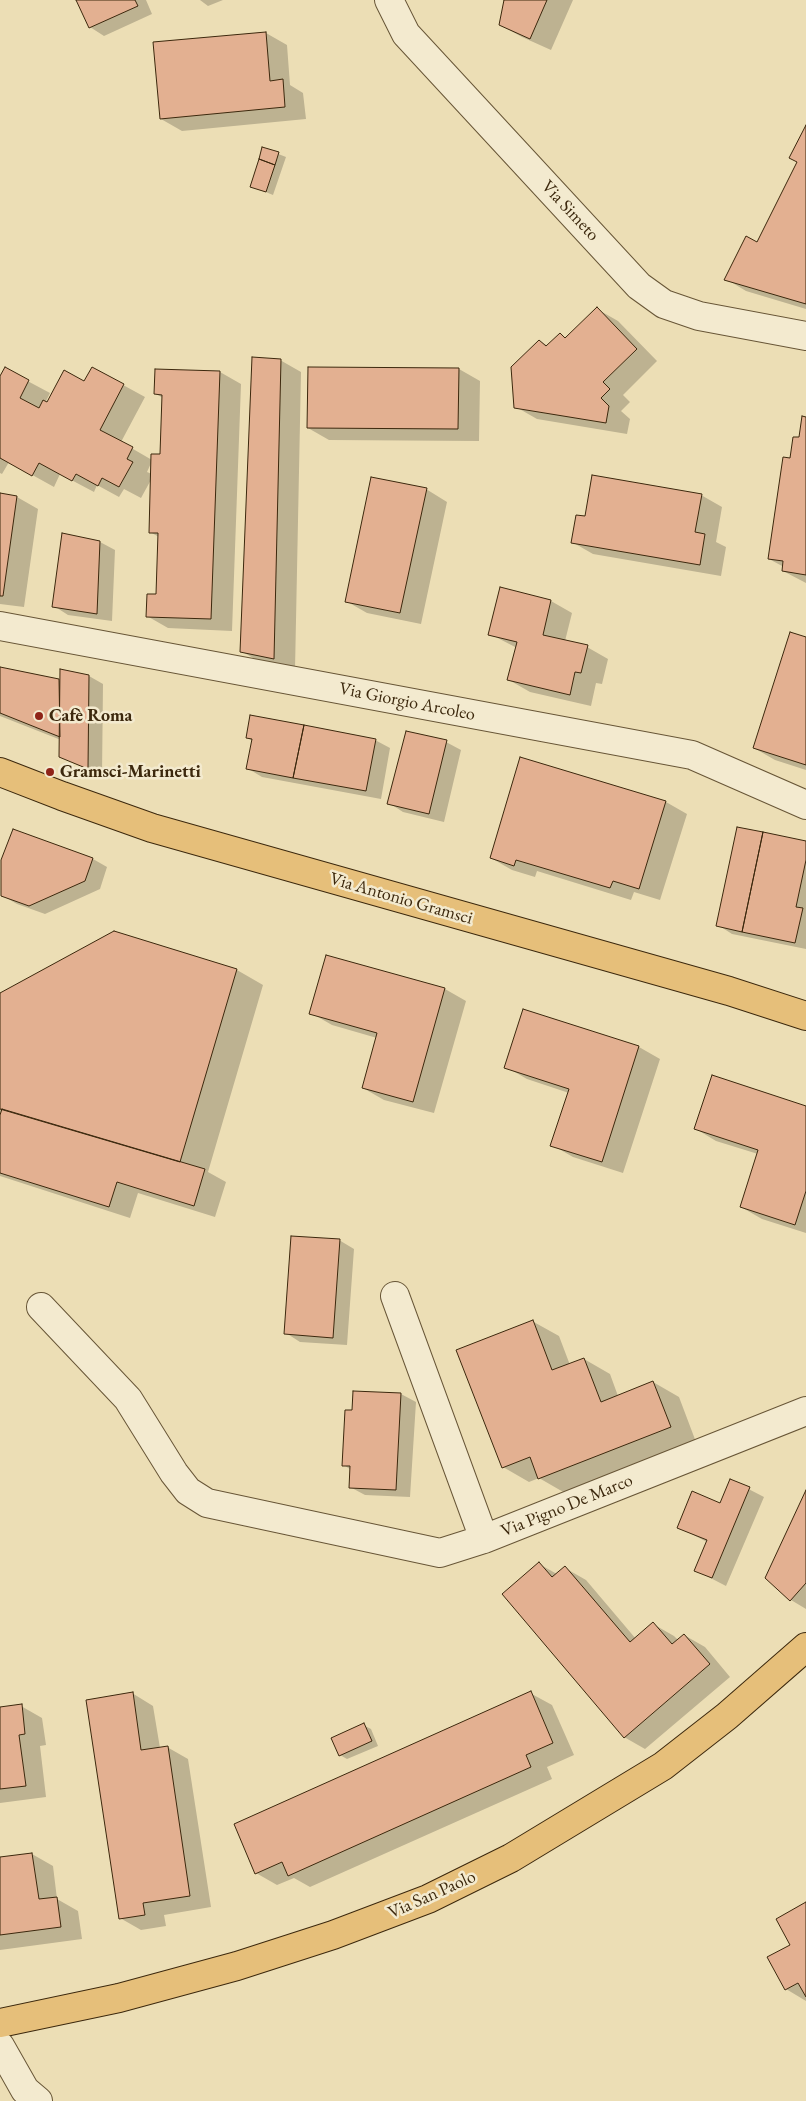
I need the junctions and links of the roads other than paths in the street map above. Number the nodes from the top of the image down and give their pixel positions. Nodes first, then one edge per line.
1 (390, 0) edge
2 (806, 336) edge
3 (0, 626) edge
4 (0, 772) edge
5 (806, 805) edge
6 (806, 1016) edge
7 (396, 1296) dead end
8 (41, 1307) dead end
9 (806, 1411) edge
10 (484, 1539) junction
11 (806, 1647) edge
12 (0, 2023) edge
13 (0, 2046) edge
14 (38, 2101) edge

1 - 2 street, Via Simeto
3 - 5 street, Via Giorgio Arcoleo
4 - 6 main road, Via Antonio Gramsci
7 - 10 street, Via Pigno De Marco
8 - 10 street
9 - 10 street, Via Pigno De Marco
11 - 12 main road, Via San Paolo
13 - 14 street

